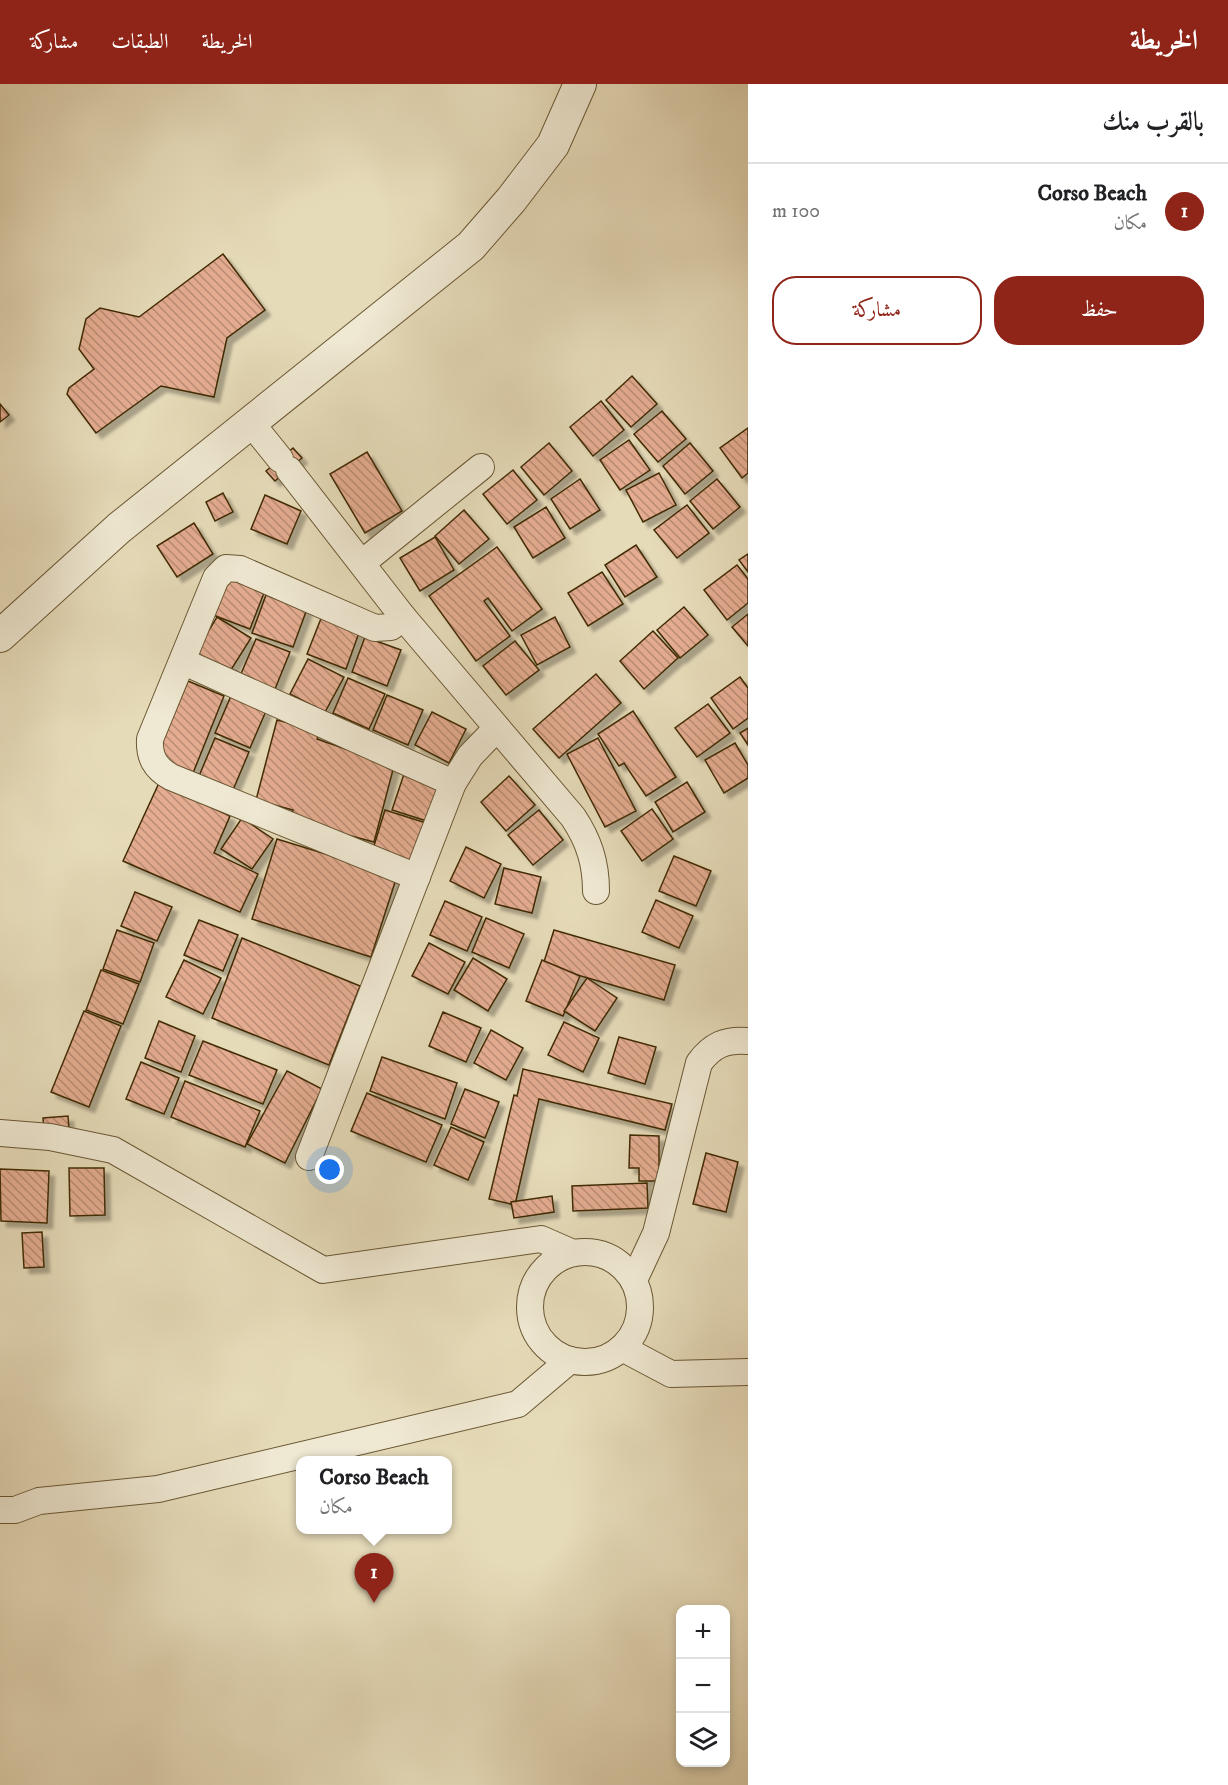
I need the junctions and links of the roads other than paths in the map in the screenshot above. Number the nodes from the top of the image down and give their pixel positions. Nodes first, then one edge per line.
1 (580, 84) edge
2 (251, 423) junction
3 (481, 467) dead end
4 (363, 563) junction
5 (402, 617) junction
6 (0, 636) edge
7 (184, 662) junction
8 (497, 728) junction
9 (453, 783) junction
10 (417, 877) junction
11 (596, 891) dead end
12 (748, 1041) edge
13 (0, 1133) edge
14 (309, 1157) dead end
15 (573, 1253) junction
16 (634, 1280) junction
17 (622, 1348) junction
18 (570, 1360) junction
19 (748, 1372) edge
20 (296, 1456) edge
21 (298, 1456) edge
22 (0, 1510) edge

1 - 2 street
2 - 4 street
2 - 6 street
3 - 4 street
4 - 5 street
5 - 7 street
5 - 8 street
7 - 9 street
7 - 10 street
8 - 9 street
8 - 11 street
9 - 10 street
10 - 14 street
12 - 16 street
13 - 15 street
15 - 16 street
15 - 18 street
16 - 17 street
17 - 18 street
17 - 19 street
18 - 21 street
20 - 22 street

